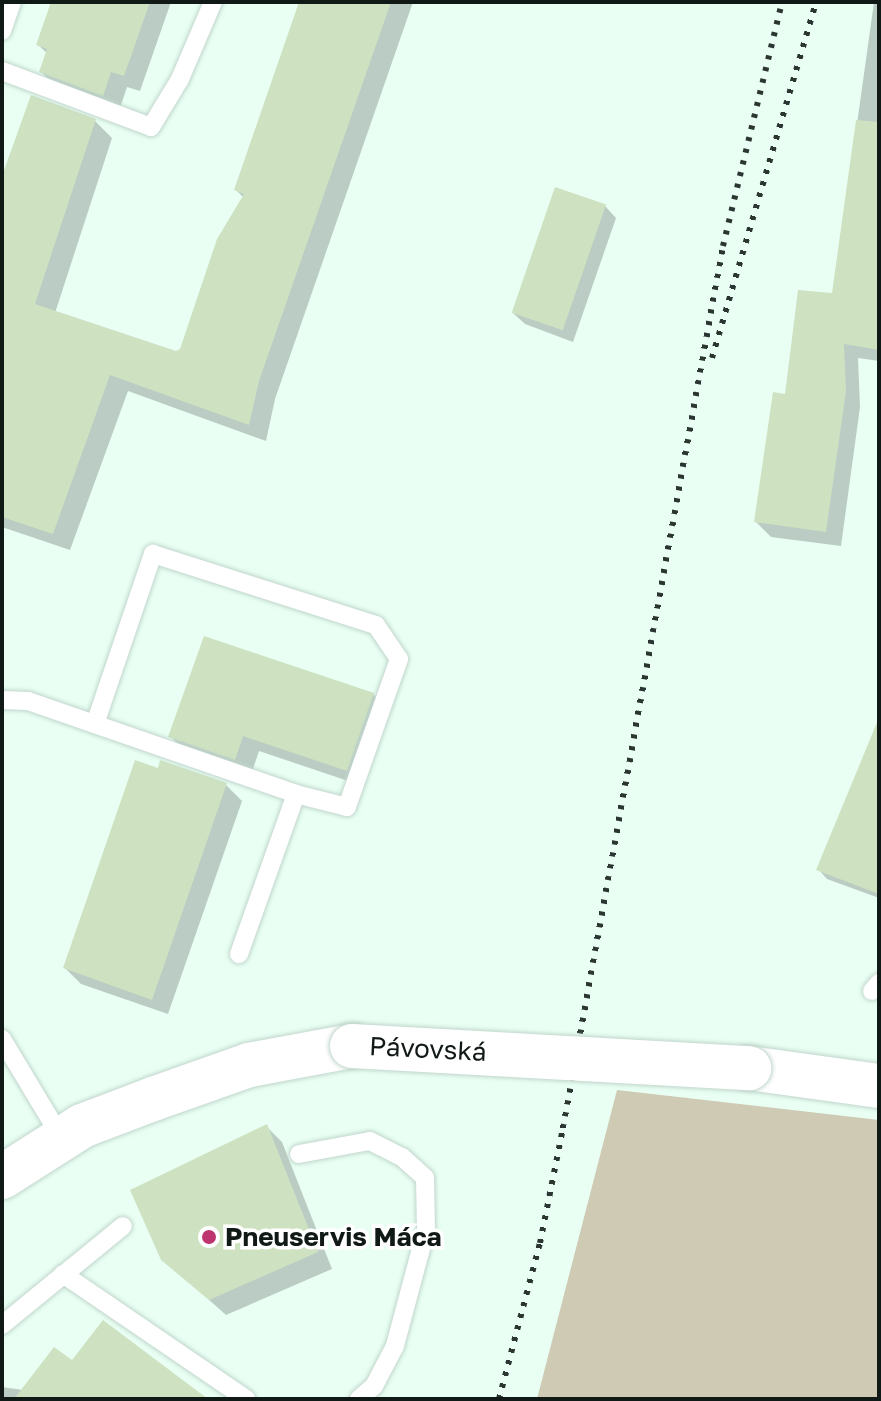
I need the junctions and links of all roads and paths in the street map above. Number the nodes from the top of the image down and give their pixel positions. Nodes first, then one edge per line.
1 (12, 2) edge
2 (213, 2) edge
3 (2, 31) edge
4 (2, 71) edge
5 (2, 700) edge
6 (95, 724) junction
7 (296, 794) junction
8 (239, 954) dead end
9 (2, 1039) edge
10 (879, 1086) edge
11 (62, 1139) junction
12 (299, 1154) dead end
13 (2, 1177) edge
14 (123, 1226) dead end
15 (63, 1274) junction
16 (6, 1315) edge
17 (246, 1399) edge
18 (359, 1399) edge

1 - 3 lane
2 - 4 lane
5 - 6 lane
6 - 7 lane
6 - 7 lane
7 - 8 lane
9 - 11 lane
10 - 11 street, Pávovská, bridge
11 - 13 street, Pávovská
12 - 18 lane
14 - 15 lane
15 - 16 lane
15 - 17 lane

